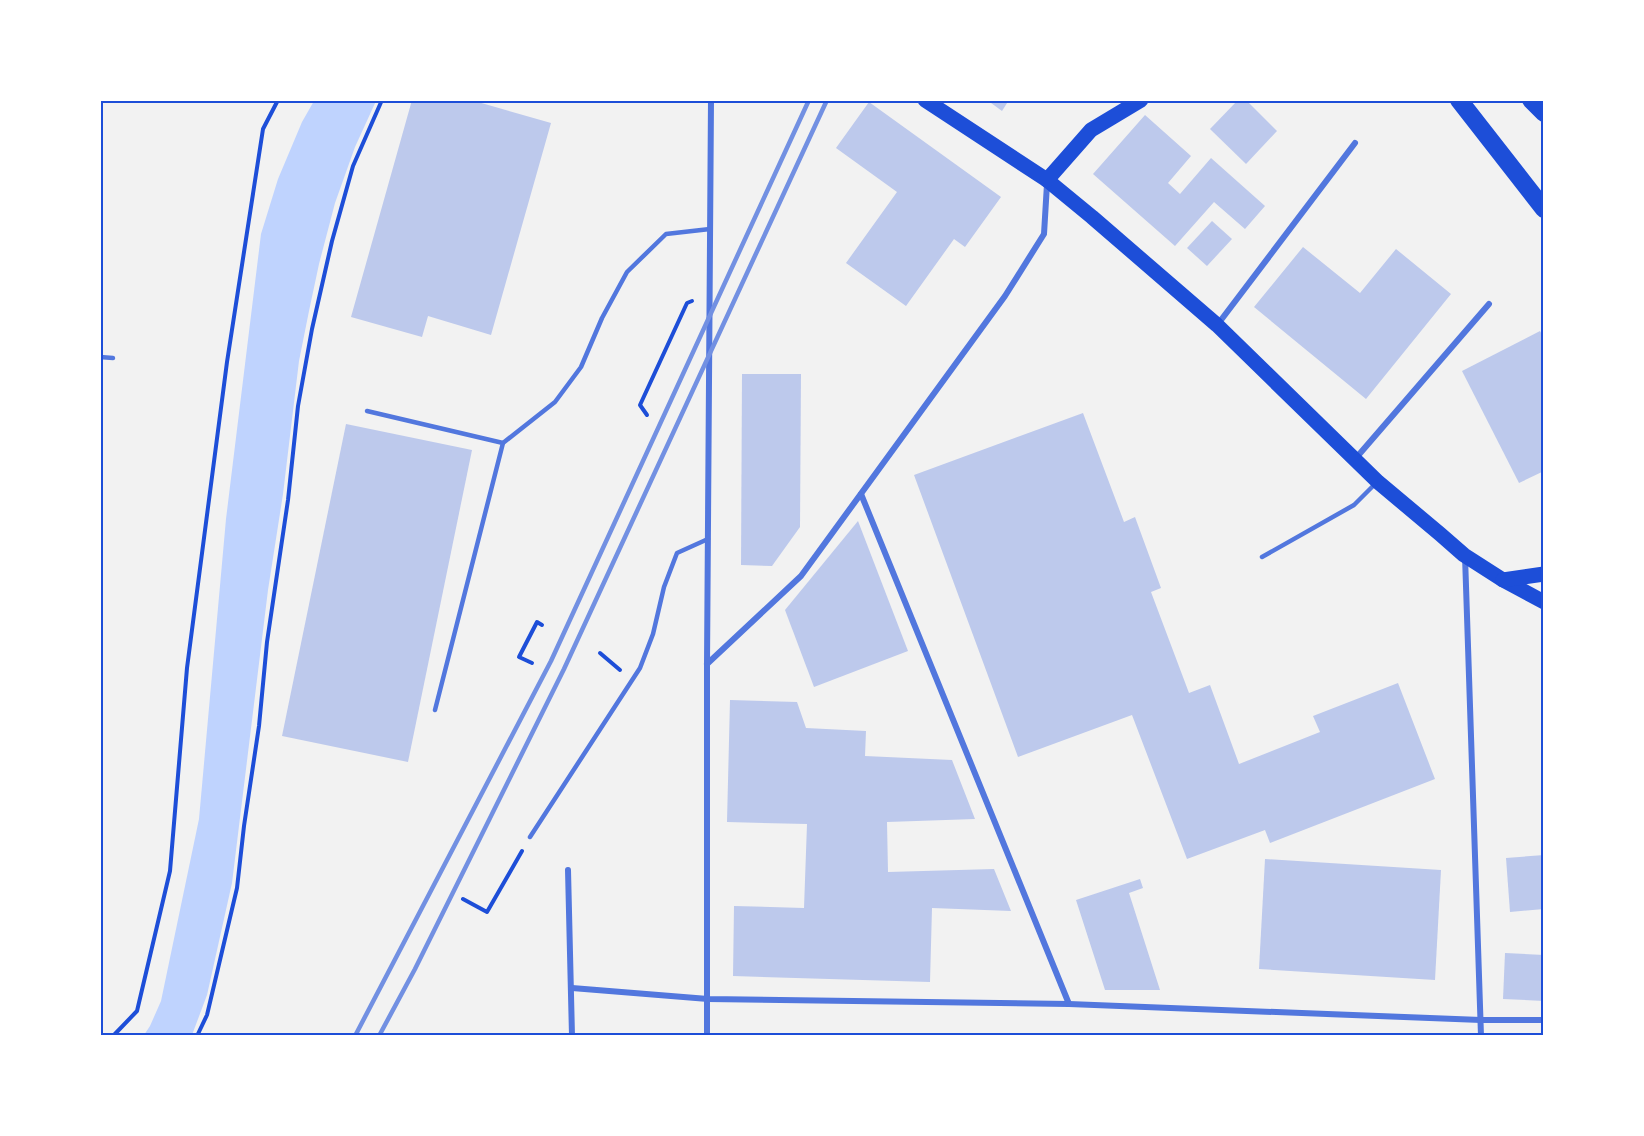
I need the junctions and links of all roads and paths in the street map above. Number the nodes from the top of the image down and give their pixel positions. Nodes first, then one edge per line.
1 (278, 100) edge
2 (382, 100) edge
3 (711, 100) edge
4 (925, 100) edge
5 (1141, 100) edge
6 (1459, 100) edge
7 (1531, 100) edge
8 (1544, 113) edge
9 (1355, 143) dead end
10 (1047, 180) junction
11 (1544, 209) edge
12 (710, 229) junction
13 (709, 294) junction
14 (1489, 304) dead end
15 (1217, 325) junction
16 (100, 357) edge
17 (113, 358) dead end
18 (367, 411) dead end
19 (647, 415) dead end
20 (503, 443) junction
21 (1355, 459) junction
22 (1378, 482) junction
23 (861, 494) junction
24 (708, 538) junction
25 (1464, 555) junction
26 (1262, 557) dead end
27 (1544, 574) edge
28 (1503, 580) junction
29 (1544, 602) edge
30 (542, 625) dead end
31 (600, 653) dead end
32 (532, 663) dead end
33 (707, 664) junction
34 (632, 680) junction
35 (435, 710) dead end
36 (530, 837) joint
37 (568, 870) dead end
38 (463, 899) dead end
39 (572, 988) junction
40 (708, 999) junction
41 (1069, 1005) junction
42 (1481, 1020) junction
43 (1544, 1020) edge
44 (114, 1035) edge
45 (197, 1035) edge
46 (573, 1035) edge
47 (707, 1035) edge
48 (1481, 1035) edge

1 - 44 path
2 - 45 path
3 - 12 street
4 - 10 main road
5 - 10 main road
6 - 11 highway
7 - 8 highway
9 - 15 street
10 - 15 main road
10 - 23 street
12 - 13 street
12 - 20 lane
13 - 19 path
13 - 24 street
14 - 21 street
15 - 21 main road
16 - 17 lane
18 - 20 lane
20 - 35 lane
21 - 22 main road
22 - 25 main road
22 - 26 lane
23 - 33 street
23 - 41 street
24 - 33 street
24 - 34 lane
25 - 28 main road
25 - 42 street
27 - 28 main road
28 - 29 main road
30 - 32 path
31 - 34 path
33 - 40 street
34 - 36 lane
36 - 38 path
37 - 39 street
39 - 40 street
39 - 46 street
40 - 41 street
40 - 47 street
41 - 42 street
42 - 43 street
42 - 48 street

